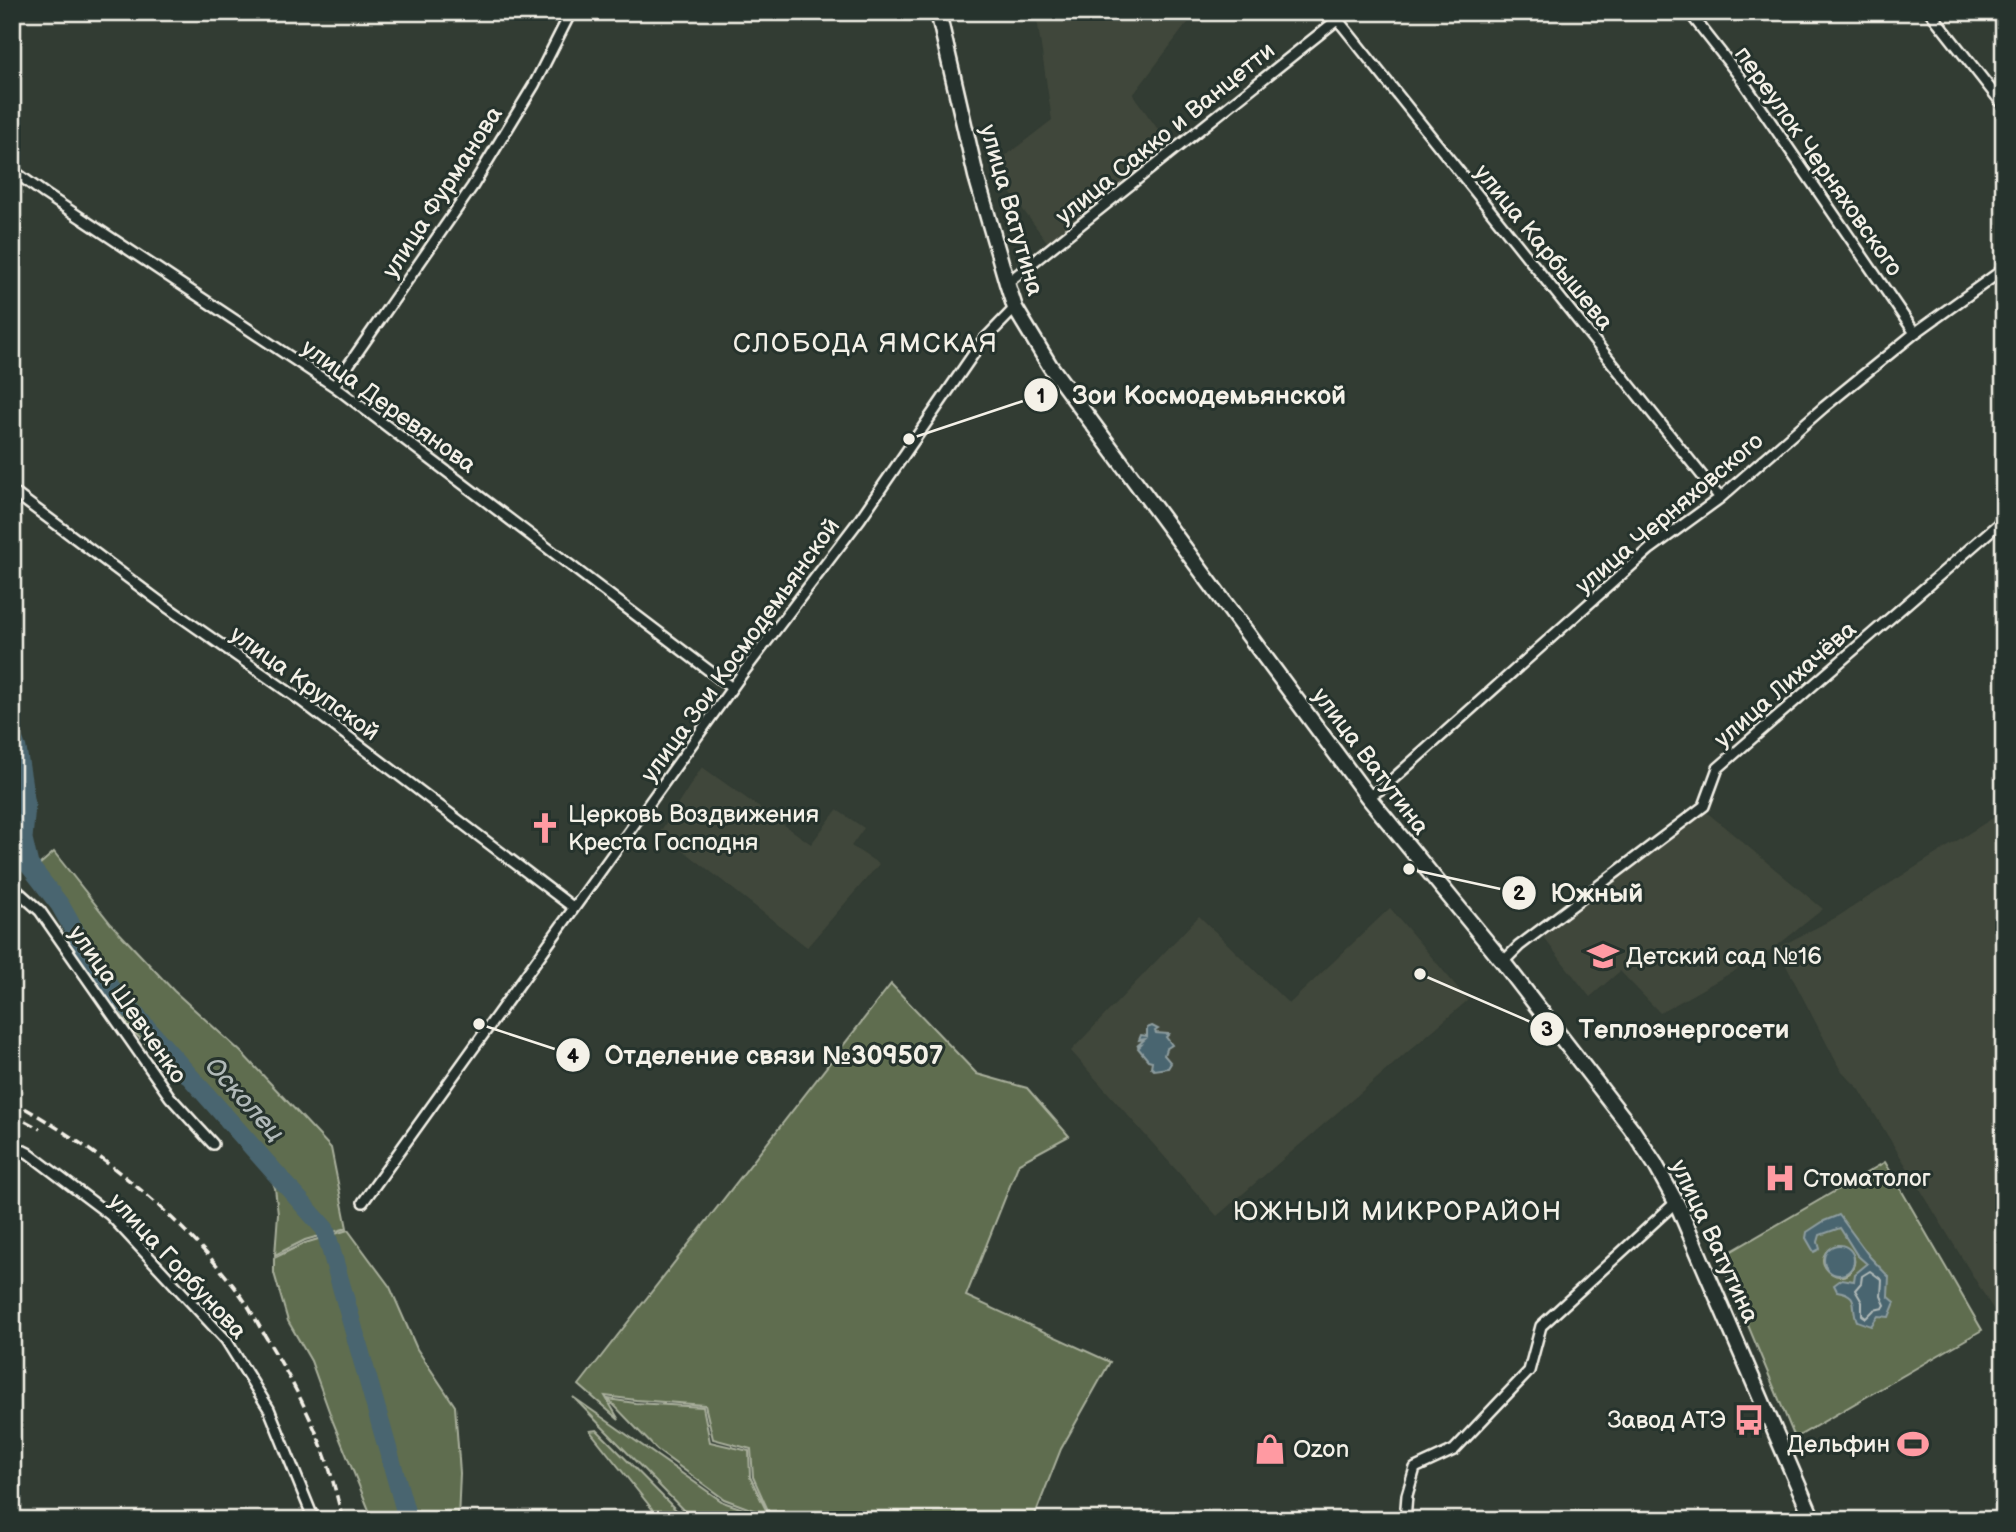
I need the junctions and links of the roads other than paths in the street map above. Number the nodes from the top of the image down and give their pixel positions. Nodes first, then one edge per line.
1 (570, 12) edge
2 (938, 12) edge
3 (1347, 12) edge
4 (1689, 12) edge
5 (1930, 12) edge
6 (1338, 20) junction
7 (2004, 106) edge
8 (12, 170) edge
9 (2004, 269) edge
10 (1007, 284) junction
11 (1016, 308) junction
12 (1915, 333) junction
13 (334, 386) junction
14 (12, 491) edge
15 (1720, 498) junction
16 (2004, 519) edge
17 (732, 688) junction
18 (1368, 797) junction
19 (12, 886) edge
20 (574, 908) junction
21 (1503, 961) junction
22 (213, 1144) dead end
23 (12, 1145) edge
24 (363, 1202) dead end
25 (1676, 1202) junction
26 (314, 1520) edge
27 (1405, 1520) edge
28 (1814, 1520) edge

1 - 13 street, улица Фурманова
2 - 10 main road, улица Ватутина
3 - 6 street, улица Сакко и Ванцетти
4 - 12 street, переулок Черняховского
5 - 7 street
6 - 10 street, улица Сакко и Ванцетти
6 - 15 street, улица Карбышева
8 - 13 street, улица Деревянова
9 - 12 street, улица Черняховского
10 - 11 main road, улица Ватутина
11 - 17 street, улица Зои Космодемьянской
11 - 18 main road, улица Ватутина
12 - 15 street, улица Черняховского
13 - 17 street, улица Деревянова
14 - 20 street, улица Крупской
15 - 18 street, улица Черняховского
16 - 21 street, улица Лихачёва
17 - 20 street, улица Зои Космодемьянской
18 - 21 main road, улица Ватутина
19 - 22 street, улица Шевченко
20 - 24 street, улица Зои Космодемьянской
21 - 25 main road, улица Ватутина
23 - 26 street, улица Горбунова
25 - 27 street
25 - 28 main road, улица Ватутина

